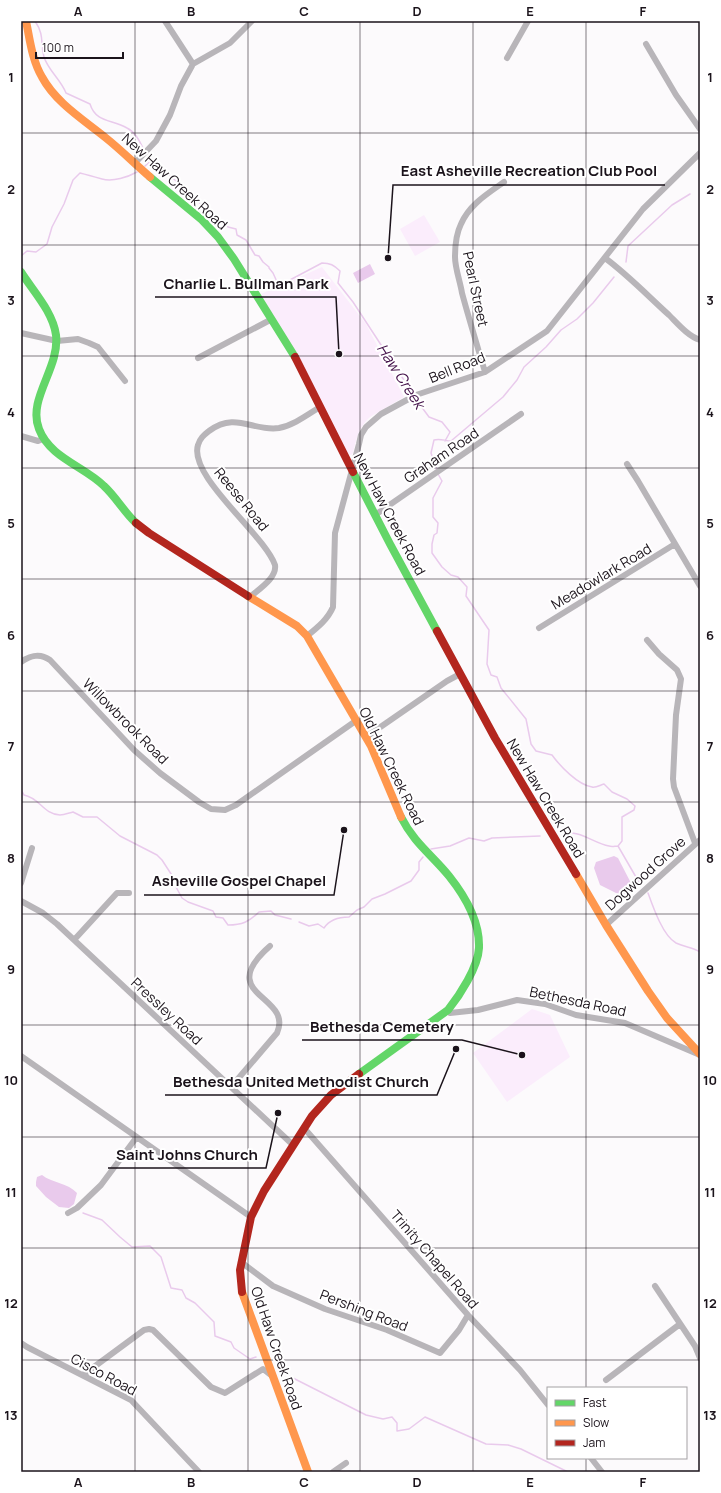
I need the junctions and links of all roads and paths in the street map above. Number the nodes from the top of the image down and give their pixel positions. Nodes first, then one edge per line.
1 (26, 21) edge
2 (165, 21) edge
3 (252, 21) edge
4 (528, 21) edge
5 (646, 44) dead end
6 (507, 58) dead end
7 (193, 64) junction
8 (700, 129) edge
9 (700, 153) edge
10 (135, 163) junction
11 (504, 182) dead end
12 (605, 258) junction
13 (21, 272) edge
14 (272, 319) junction
15 (21, 333) edge
16 (700, 340) edge
17 (57, 341) junction
18 (198, 358) dead end
19 (485, 372) junction
20 (125, 381) dead end
21 (320, 407) junction
22 (520, 414) dead end
23 (21, 436) edge
24 (43, 439) junction
25 (627, 464) dead end
26 (352, 470) junction
27 (375, 515) junction
28 (675, 544) junction
29 (700, 586) edge
30 (250, 597) junction
31 (539, 628) dead end
32 (307, 636) junction
33 (647, 640) dead end
34 (21, 662) edge
35 (460, 674) junction
36 (357, 720) junction
37 (366, 737) junction
38 (698, 841) edge
39 (32, 848) dead end
40 (21, 883) edge
41 (129, 893) dead end
42 (21, 901) edge
43 (606, 925) junction
44 (74, 940) junction
45 (270, 946) dead end
46 (448, 1010) junction
47 (700, 1054) edge
48 (21, 1056) edge
49 (230, 1087) junction
50 (304, 1128) junction
51 (136, 1138) junction
52 (293, 1145) junction
53 (68, 1213) dead end
54 (251, 1218) junction
55 (241, 1262) junction
56 (655, 1286) dead end
57 (468, 1315) junction
58 (680, 1324) junction
59 (21, 1343) edge
60 (700, 1358) edge
61 (83, 1375) junction
62 (272, 1376) junction
63 (606, 1380) dead end
64 (547, 1404) edge
65 (592, 1459) edge
66 (346, 1462) dead end
67 (200, 1472) edge
68 (308, 1472) edge
69 (333, 1472) edge
70 (602, 1472) edge

1 - 10 street, New Haw Creek Road
2 - 7 street
3 - 7 street
4 - 6 street
5 - 8 street
7 - 10 street
9 - 12 street, Bell Road
10 - 14 street, New Haw Creek Road
11 - 19 street, Pearl Street
12 - 16 street
12 - 19 street, Bell Road
13 - 17 street, Old Haw Creek Road
14 - 18 street
14 - 21 street, New Haw Creek Road
15 - 17 street
17 - 20 street
17 - 24 street, Old Haw Creek Road
19 - 26 street, Bell Road
21 - 26 street, New Haw Creek Road
21 - 30 street, Reese Road
22 - 27 street, Graham Road
23 - 24 street
24 - 30 street, Old Haw Creek Road
25 - 28 street
26 - 27 street, New Haw Creek Road
26 - 32 street, Bell Road
27 - 35 street, New Haw Creek Road
28 - 29 street
28 - 31 street, Meadowlark Road
30 - 32 street, Old Haw Creek Road
32 - 36 street, Old Haw Creek Road
33 - 38 street
34 - 36 street, Willowbrook Road
35 - 37 street
35 - 43 street, New Haw Creek Road
36 - 37 street, Old Haw Creek Road
37 - 46 street, Old Haw Creek Road
38 - 43 street, Dogwood Grove
39 - 40 street
41 - 44 street
42 - 44 street, Pressley Road
43 - 47 street, New Haw Creek Road
44 - 49 street, Pressley Road
45 - 49 street
46 - 47 street, Bethesda Road
46 - 50 street, Old Haw Creek Road
48 - 51 street
49 - 52 street, Pressley Road
50 - 52 street, Old Haw Creek Road
50 - 57 street, Trinity Chapel Road
51 - 53 street
51 - 54 street
52 - 54 street, Old Haw Creek Road
54 - 55 street, Old Haw Creek Road
55 - 57 street, Pershing Road
55 - 62 street, Old Haw Creek Road
56 - 58 street
57 - 64 street, Trinity Chapel Road
58 - 60 street
58 - 63 street
59 - 61 street, Cisco Road
61 - 62 street
61 - 67 street, Cisco Road
62 - 68 street, Old Haw Creek Road
65 - 70 street
66 - 69 street

